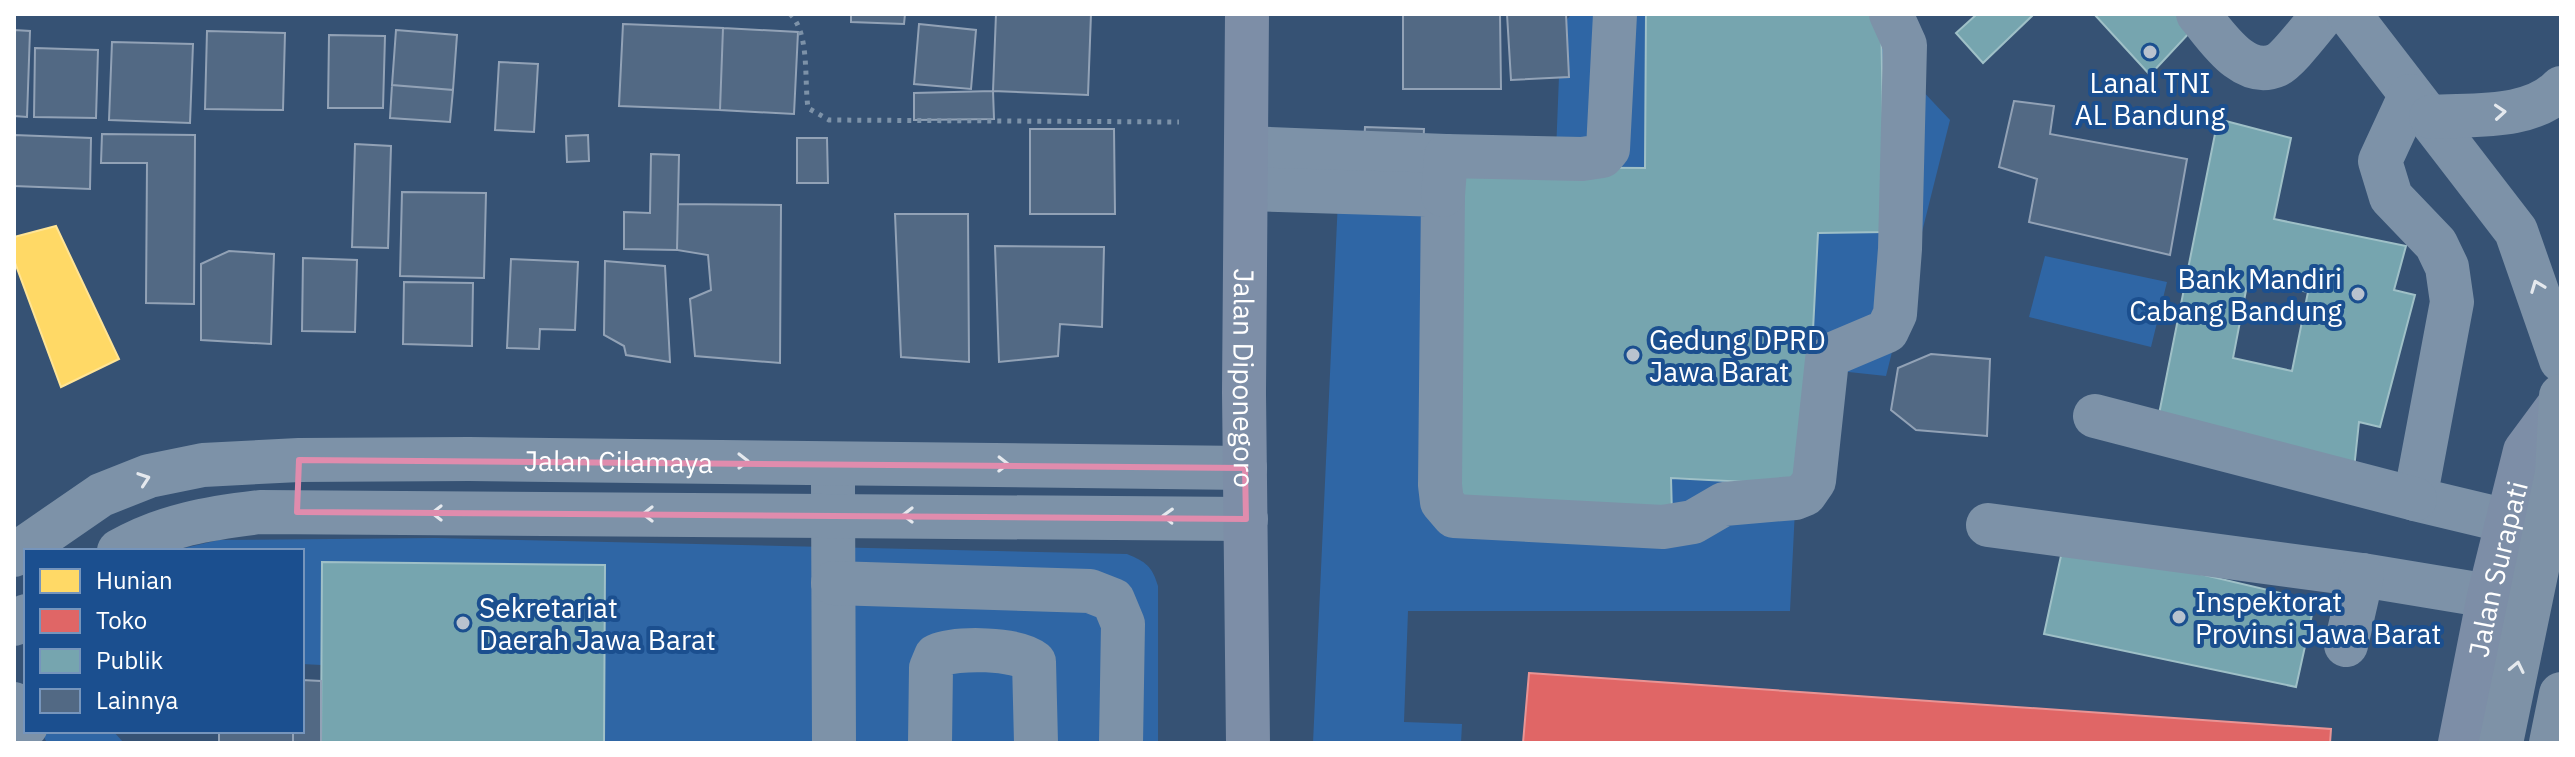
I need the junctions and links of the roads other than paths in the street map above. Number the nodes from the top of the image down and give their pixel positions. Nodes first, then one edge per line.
1 (1247, 14) edge
2 (1615, 14) edge
3 (1891, 14) edge
4 (2198, 14) edge
5 (2324, 14) edge
6 (2349, 14) edge
7 (2561, 88) edge
8 (2421, 107) junction
9 (1246, 169) junction
10 (1444, 175) junction
11 (2561, 360) edge
12 (2560, 401) edge
13 (2095, 416) dead end
14 (299, 460) junction
15 (833, 462) junction
16 (1245, 468) junction
17 (2415, 499) junction
18 (73, 511) junction
19 (297, 512) junction
20 (833, 515) junction
21 (1246, 519) junction
22 (2507, 521) junction
23 (1988, 525) dead end
24 (95, 549) edge
25 (123, 549) edge
26 (14, 555) edge
27 (2362, 575) junction
28 (833, 583) junction
29 (2489, 596) junction
30 (2346, 645) dead end
31 (2561, 694) edge
32 (14, 704) edge
33 (24, 722) edge
34 (834, 743) edge
35 (930, 743) edge
36 (1036, 743) edge
37 (1121, 743) edge
38 (1248, 743) edge
39 (2460, 743) edge
40 (2501, 743) edge
41 (2551, 743) edge

1 - 9 main road, Jalan Diponegoro
2 - 10 street
3 - 10 street
4 - 5 street
6 - 8 street
8 -> 7 street
11 -> 8 street
8 - 17 street
9 - 10 street
9 - 16 main road, Jalan Diponegoro
12 - 22 main road, Jalan Surapati
40 -> 12 highway, Jalan Surapati
13 - 17 street
14 -> 15 street, Jalan Cilamaya
18 -> 14 street, Jalan Cilamaya
14 - 19 street
15 -> 16 street, Jalan Cilamaya
15 - 20 street
16 - 21 main road, Jalan Diponegoro
17 - 22 street
18 - 24 street
18 - 26 street, Jalan Cilamaya
20 -> 19 street, Jalan Cilamaya
19 - 25 street, Jalan Cilamaya
21 -> 20 street, Jalan Cilamaya
20 - 28 street
21 - 38 main road, Jalan Diponegoro
22 - 29 main road, Jalan Surapati
23 - 27 street
27 - 29 street
27 - 30 street
28 - 34 street
28 - 37 street
29 - 39 main road, Jalan Surapati
31 - 41 highway
32 - 33 street
35 - 36 street

